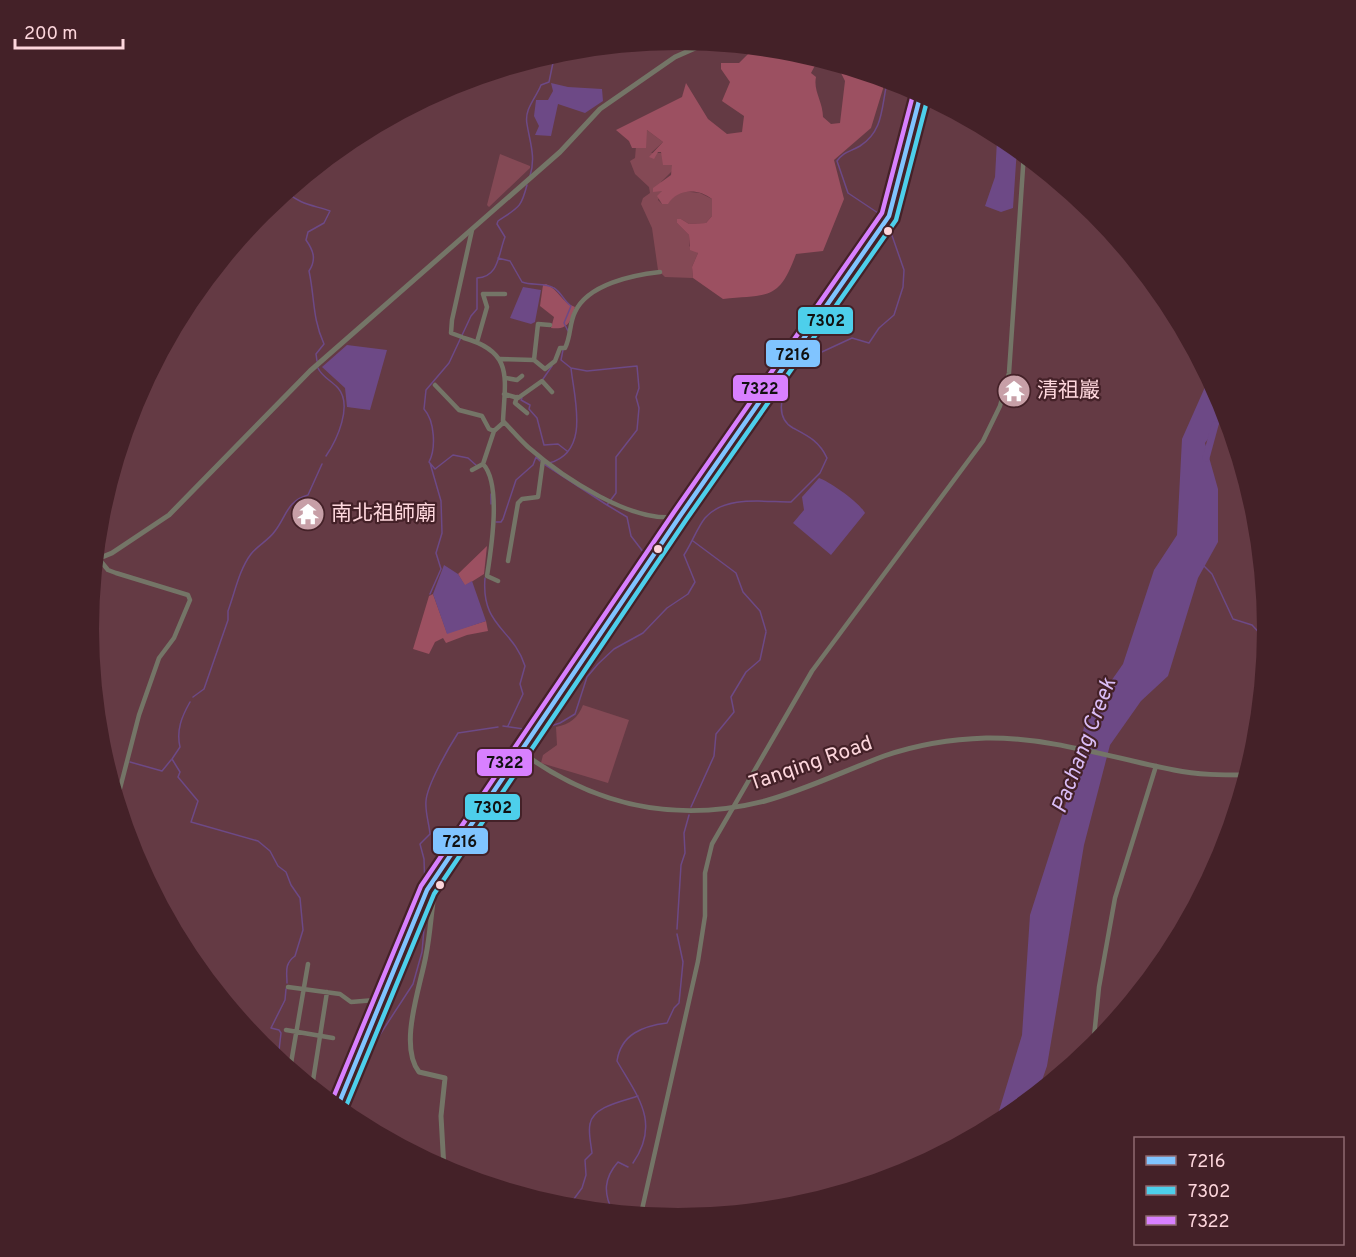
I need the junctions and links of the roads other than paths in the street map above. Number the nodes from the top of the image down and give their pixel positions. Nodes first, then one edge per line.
1 (690, 50) edge
2 (919, 102) edge
3 (1023, 164) edge
4 (472, 230) junction
5 (660, 272) dead end
6 (505, 294) dead end
7 (550, 325) dead end
8 (477, 342) junction
9 (500, 359) junction
10 (534, 360) junction
11 (522, 376) dead end
12 (506, 378) junction
13 (435, 385) dead end
14 (552, 392) dead end
15 (504, 394) junction
16 (517, 397) junction
17 (527, 413) dead end
18 (504, 422) junction
19 (494, 431) junction
20 (543, 460) junction
21 (483, 464) junction
22 (472, 470) dead end
23 (680, 516) junction
24 (104, 556) edge
25 (508, 561) dead end
26 (103, 565) edge
27 (498, 581) dead end
28 (520, 751) junction
29 (1154, 765) junction
30 (1238, 775) edge
31 (121, 785) edge
32 (733, 807) junction
33 (427, 890) junction
34 (308, 964) dead end
35 (288, 987) dead end
36 (303, 989) junction
37 (327, 992) junction
38 (380, 1003) junction
39 (286, 1030) dead end
40 (1095, 1030) edge
41 (296, 1031) junction
42 (320, 1035) junction
43 (333, 1038) dead end
44 (291, 1060) edge
45 (312, 1077) edge
46 (341, 1099) edge
47 (443, 1157) edge
48 (643, 1206) edge

1 - 4 street
2 - 23 main road
3 - 32 street
4 - 8 street
4 - 24 street
5 - 10 street
6 - 8 street
7 - 10 street
8 - 9 street
9 - 10 street
9 - 12 street
11 - 12 street
12 - 15 street
13 - 19 street
14 - 16 street
15 - 16 street
15 - 18 street
16 - 17 street
18 - 19 street
18 - 20 street
19 - 21 street
20 - 23 street
20 - 25 street
21 - 22 street
21 - 27 street
23 - 28 main road
26 - 31 street
28 - 32 street, Tanqing Road
28 - 33 main road
29 - 30 street, Tanqing Road
29 - 32 street, Tanqing Road
29 - 40 street
32 - 48 street
33 - 38 main road
33 - 47 street
34 - 36 street
35 - 36 street
36 - 37 street
36 - 41 street
37 - 38 street
37 - 42 street
38 - 46 main road
39 - 41 street
41 - 42 street
41 - 44 street
42 - 43 street
42 - 45 street

